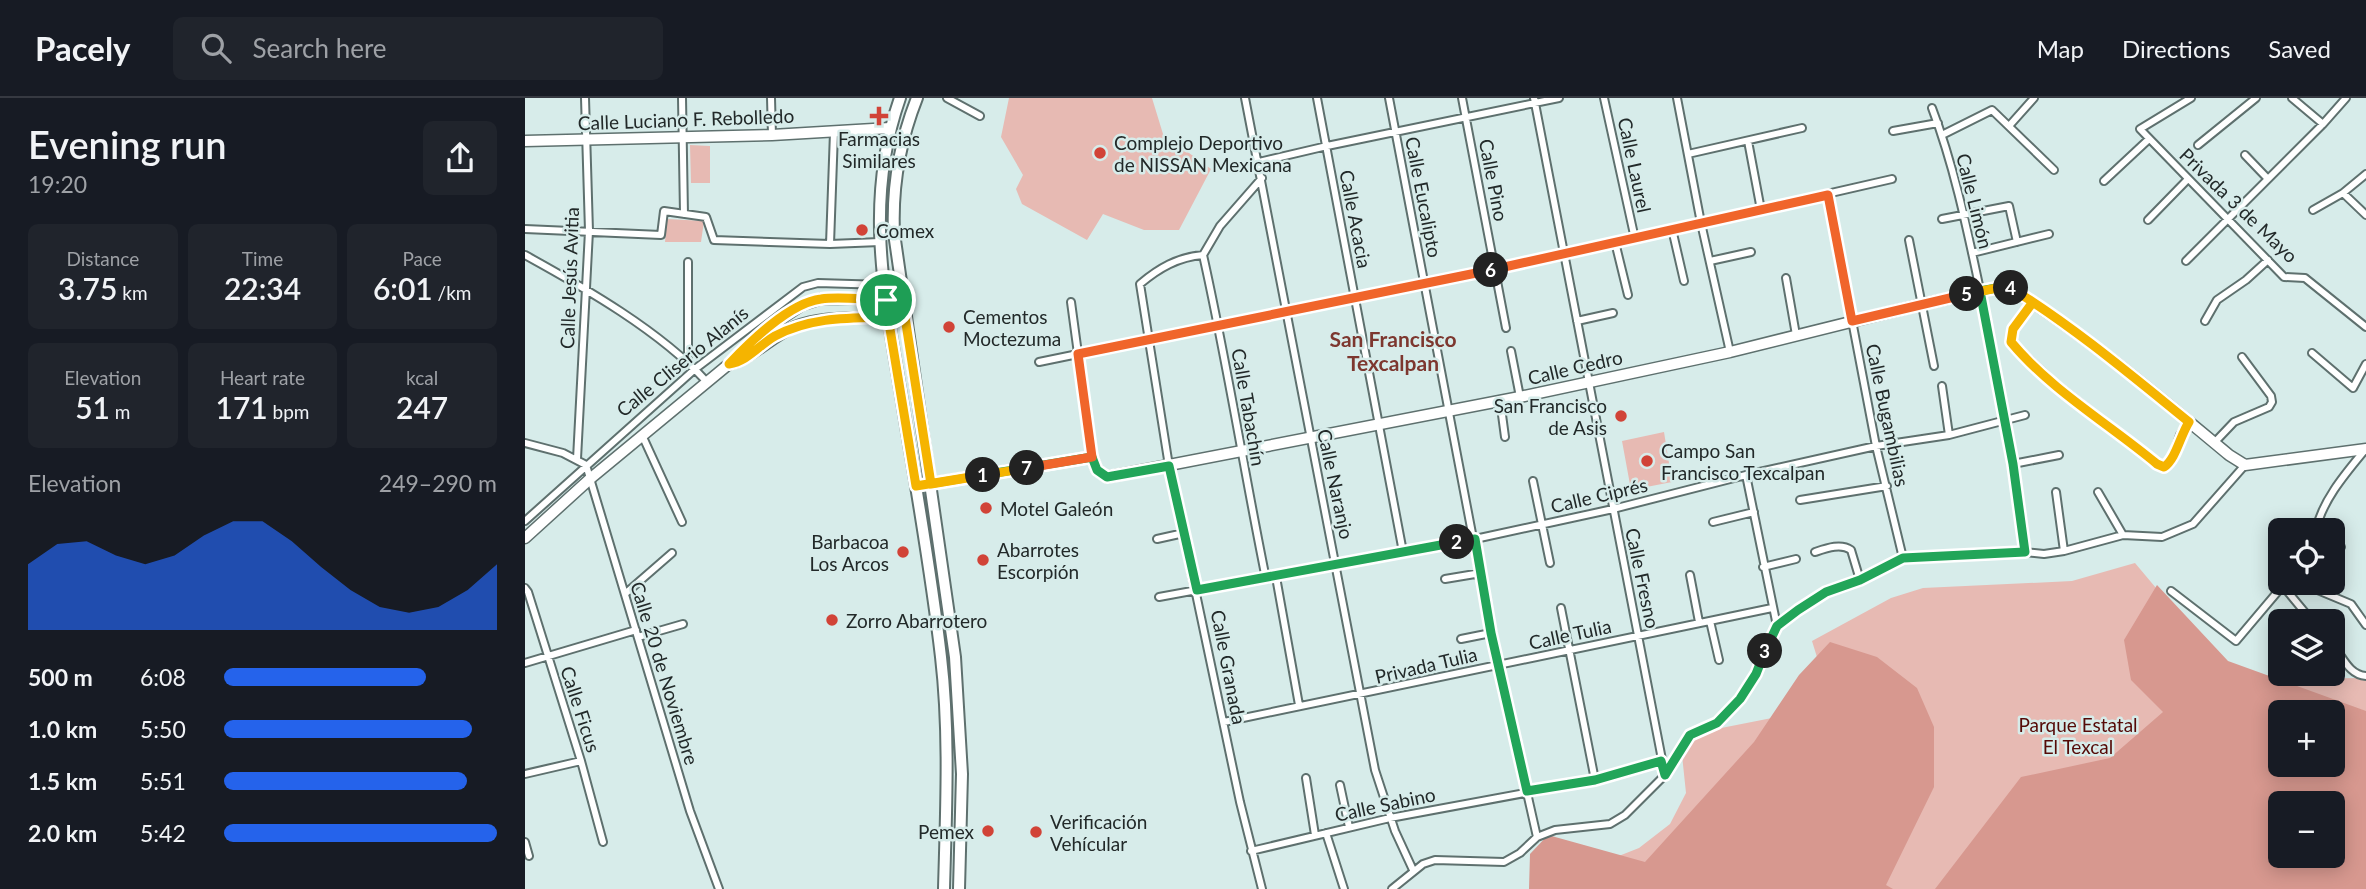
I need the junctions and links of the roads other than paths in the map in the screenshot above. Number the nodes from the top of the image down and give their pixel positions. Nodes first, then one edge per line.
1 (585, 98) edge
2 (682, 98) edge
3 (771, 98) edge
4 (901, 98) edge
5 (917, 98) edge
6 (947, 98) edge
7 (1245, 98) edge
8 (1318, 98) edge
9 (1389, 98) edge
10 (1462, 98) edge
11 (1559, 98) edge
12 (1604, 98) edge
13 (1677, 98) edge
14 (2034, 98) edge
15 (2171, 98) edge
16 (2191, 98) edge
17 (2256, 98) edge
18 (2292, 98) edge
19 (2346, 98) edge
20 (1534, 101) edge
21 (2178, 105) junction
22 (1932, 108) dead end
23 (979, 116) dead end
24 (1466, 117) junction
25 (1938, 122) junction
26 (2323, 124) junction
27 (2009, 126) junction
28 (890, 128) junction
29 (1802, 128) dead end
30 (1893, 131) dead end
31 (835, 132) junction
32 (1396, 132) junction
33 (772, 135) junction
34 (1942, 135) junction
35 (683, 137) junction
36 (586, 139) junction
37 (2150, 139) junction
38 (525, 141) edge
39 (1748, 141) junction
40 (2198, 145) dead end
41 (1327, 146) junction
42 (1688, 154) junction
43 (2245, 155) dead end
44 (1259, 162) junction
45 (2054, 170) dead end
46 (2366, 174) edge
47 (1262, 177) junction
48 (1892, 179) dead end
49 (2188, 179) junction
50 (2268, 179) junction
51 (2104, 181) dead end
52 (2343, 192) junction
53 (1828, 195) junction
54 (1761, 210) junction
55 (2313, 210) dead end
56 (684, 214) junction
57 (1963, 215) junction
58 (2366, 215) edge
59 (1942, 219) dead end
60 (2148, 220) dead end
61 (2228, 220) junction
62 (1701, 223) junction
63 (525, 229) edge
64 (1672, 229) junction
65 (589, 231) junction
66 (2049, 234) dead end
67 (1635, 239) junction
68 (1909, 240) dead end
69 (880, 242) junction
70 (1615, 242) junction
71 (2017, 242) junction
72 (830, 244) junction
73 (1751, 252) dead end
74 (1972, 253) junction
75 (1564, 254) junction
76 (525, 255) edge
77 (1203, 255) junction
78 (2268, 260) junction
79 (1710, 261) junction
80 (2186, 261) dead end
81 (688, 262) dead end
82 (1496, 269) junction
83 (1786, 278) dead end
84 (1685, 281) dead end
85 (1425, 284) junction
86 (885, 285) junction
87 (586, 288) junction
88 (1980, 291) junction
89 (1627, 295) dead end
90 (1355, 297) junction
91 (902, 298) junction
92 (821, 299) junction
93 (886, 300) junction
94 (1072, 302) dead end
95 (2033, 302) junction
96 (1923, 304) junction
97 (1286, 311) junction
98 (905, 313) junction
99 (1613, 313) dead end
100 (888, 317) junction
101 (821, 319) junction
102 (1577, 321) junction
103 (1852, 321) junction
104 (2205, 321) dead end
105 (1219, 325) junction
106 (2366, 327) edge
107 (1506, 328) dead end
108 (1796, 335) junction
109 (1147, 338) junction
110 (1511, 351) dead end
111 (1730, 352) junction
112 (2312, 353) dead end
113 (1078, 354) junction
114 (2242, 357) dead end
115 (1039, 362) dead end
116 (688, 363) junction
117 (729, 364) junction
118 (2366, 364) edge
119 (1934, 366) dead end
120 (695, 369) junction
121 (1588, 381) junction
122 (706, 382) junction
123 (1942, 386) dead end
124 (1520, 397) junction
125 (1500, 400) junction
126 (1450, 412) junction
127 (2025, 415) dead end
128 (2006, 421) junction
129 (2189, 422) junction
130 (1379, 425) junction
131 (642, 435) junction
132 (1949, 435) junction
133 (1505, 437) dead end
134 (1310, 439) junction
135 (525, 443) edge
136 (2214, 443) junction
137 (1876, 446) junction
138 (2365, 449) edge
139 (1240, 452) junction
140 (2059, 455) dead end
141 (1092, 457) junction
142 (577, 459) junction
143 (2013, 464) junction
144 (586, 465) junction
145 (2245, 465) junction
146 (1169, 466) junction
147 (1746, 475) junction
148 (591, 478) junction
149 (1533, 481) dead end
150 (931, 484) junction
151 (916, 486) junction
152 (1887, 486) junction
153 (2056, 492) dead end
154 (2098, 492) dead end
155 (1800, 500) dead end
156 (1613, 509) junction
157 (1754, 512) junction
158 (2321, 518) edge
159 (525, 521) edge
160 (682, 522) dead end
161 (1713, 522) dead end
162 (1542, 525) junction
163 (1184, 533) junction
164 (2123, 535) junction
165 (525, 538) edge
166 (1157, 539) dead end
167 (1475, 539) junction
168 (2064, 551) junction
169 (1403, 552) junction
170 (1815, 552) dead end
171 (2025, 552) junction
172 (672, 553) dead end
173 (1903, 558) junction
174 (1796, 559) dead end
175 (1550, 563) dead end
176 (1337, 565) junction
177 (1763, 567) junction
178 (1481, 573) junction
179 (1690, 575) dead end
180 (1276, 577) junction
181 (1266, 579) junction
182 (1445, 579) dead end
183 (1860, 580) junction
184 (525, 588) edge
185 (1197, 590) junction
186 (2171, 591) dead end
187 (626, 593) junction
188 (2275, 595) edge
189 (2292, 595) edge
190 (2329, 595) edge
191 (1159, 597) dead end
192 (1561, 608) dead end
193 (1772, 608) junction
194 (2303, 609) edge
195 (1710, 621) junction
196 (1699, 622) junction
197 (683, 624) dead end
198 (2366, 625) edge
199 (1777, 626) junction
200 (1491, 633) junction
201 (637, 634) junction
202 (1639, 635) junction
203 (1461, 639) dead end
204 (1569, 650) junction
205 (547, 656) junction
206 (1719, 660) dead end
207 (2345, 661) edge
208 (525, 663) edge
209 (1499, 665) junction
210 (2366, 676) edge
211 (1360, 695) junction
212 (1299, 705) junction
213 (1224, 722) junction
214 (581, 761) junction
215 (1661, 761) junction
216 (525, 774) edge
217 (1665, 775) junction
218 (1306, 778) dead end
219 (1595, 780) junction
220 (1340, 785) dead end
221 (1527, 791) junction
222 (1389, 818) junction
223 (1349, 827) junction
224 (1326, 833) junction
225 (1315, 835) junction
226 (1537, 837) junction
227 (525, 842) edge
228 (603, 842) dead end
229 (1251, 851) junction
230 (529, 856) dead end
231 (1413, 870) junction
232 (719, 889) edge
233 (944, 889) edge
234 (959, 889) edge
235 (1262, 889) edge
236 (1345, 889) edge
237 (1392, 889) edge

1 - 36 street, Calle Jesús Avitia
2 - 35 street
3 - 33 street
4 - 28 main road
5 - 91 main road
6 - 23 street
7 - 44 street, Calle Naranjo
8 - 41 street, Calle Acacia
9 - 32 street, Calle Eucalipto
10 - 24 street, Calle Pino
11 - 20 street
12 - 67 street, Calle Laurel
13 - 42 street
14 - 27 street
15 - 21 street
16 - 21 street
17 - 40 street
18 - 26 street
19 - 26 street
20 - 24 street
20 - 75 street, Calle Fresno
21 - 37 street, Privada 3 de Mayo
22 - 25 street, Calle Limón
24 - 32 street
24 - 82 street, Calle Pino
25 - 30 street
25 - 34 street, Calle Limón
26 - 50 street
27 - 34 street
27 - 45 street
28 - 31 street, Calle Luciano F. Rebolledo
28 - 69 main road
29 - 39 street
31 - 33 street, Calle Luciano F. Rebolledo
31 - 72 street
32 - 41 street
32 - 85 street, Calle Eucalipto
33 - 35 street, Calle Luciano F. Rebolledo
34 - 57 street, Calle Limón
35 - 36 street, Calle Luciano F. Rebolledo
35 - 56 street
36 - 38 street, Calle Luciano F. Rebolledo
36 - 65 street, Calle Jesús Avitia
37 - 49 street, Privada 3 de Mayo
37 - 51 street
39 - 42 street
39 - 54 street
41 - 44 street
41 - 90 street, Calle Acacia
42 - 62 street
43 - 50 street
44 - 47 street, Calle Naranjo
46 - 52 street
47 - 77 street
47 - 97 street, Calle Naranjo
48 - 53 street
49 - 60 street
49 - 61 street, Privada 3 de Mayo
50 - 61 street
52 - 55 street
52 - 58 street
53 - 54 street
53 - 103 street, Calle Bugambilias
54 - 62 street
56 - 65 street
56 - 72 street
57 - 59 street
57 - 71 street
57 - 74 street, Calle Limón
61 - 78 street, Privada 3 de Mayo
61 - 80 street
62 - 64 street
62 - 79 street
63 - 65 street
64 - 67 street
64 - 84 street
65 - 87 street, Calle Jesús Avitia
66 - 71 street
67 - 70 street
68 - 96 street
69 - 72 street
69 - 86 main road
70 - 75 street
70 - 89 street
71 - 74 street
73 - 79 street
74 - 88 street, Calle Limón
75 - 82 street
75 - 102 street, Calle Fresno
76 - 87 street
77 - 105 street, Calle Tabachín
77 - 109 street, Calle Granada
78 - 104 street
78 - 106 street, Privada 3 de Mayo
79 - 111 street
81 - 116 street
82 - 85 street
82 - 107 street, Calle Pino
83 - 108 street
85 - 90 street
85 - 126 street, Calle Eucalipto
86 - 93 main road
86 - 120 street, Calle Cliserio Alanís
87 - 116 street
87 - 142 street, Calle Jesús Avitia
88 - 95 street, Calle Cedro
88 - 96 street, Calle Cedro
88 - 128 street, Calle Limón
90 - 97 street
90 - 130 street, Calle Acacia
91 - 93 street, Calle Cliserio Alanís
91 - 98 main road
92 - 93 street, Calle Cliserio Alanís
92 - 101 street
92 - 117 street, Calle Cliserio Alanís
93 - 100 main road
94 - 113 street
95 - 129 street
95 - 129 street
96 - 103 street, Calle Cedro
96 - 119 street
97 - 105 street
97 - 134 street, Calle Naranjo
98 - 100 street, Calle Cliserio Alanís
98 - 150 main road
99 - 102 street
100 - 101 street, Calle Cliserio Alanís
100 - 151 main road
101 - 117 street, Calle Cliserio Alanís
102 - 121 street, Calle Fresno
103 - 108 street, Calle Cedro
103 - 137 street, Calle Bugambilias
105 - 109 street
105 - 139 street, Calle Tabachín
108 - 111 street, Calle Cedro
109 - 113 street
109 - 146 street, Calle Granada
110 - 124 street
111 - 121 street, Calle Cedro
112 - 118 street
113 - 115 street
113 - 141 street
114 - 136 street
116 - 120 street
117 - 122 street, Calle Cliserio Alanís
120 - 122 street
120 - 144 street, Calle Cliserio Alanís
121 - 124 street, Calle Cedro
121 - 156 street, Calle Fresno
122 - 131 street, Calle Cliserio Alanís
123 - 132 street
124 - 125 street, Calle Cedro
125 - 126 street, Calle Cedro
125 - 133 street
126 - 130 street, Calle Cedro
126 - 167 street, Calle Eucalipto
127 - 128 street, Calle Ciprés
128 - 132 street, Calle Ciprés
128 - 143 street, Calle Limón
129 - 136 street
130 - 134 street, Calle Cedro
130 - 169 street, Calle Acacia
131 - 148 street, Calle Cliserio Alanís
131 - 160 street
132 - 137 street, Calle Ciprés
134 - 139 street, Calle Cedro
134 - 176 street, Calle Naranjo
135 - 142 street
136 - 145 street
137 - 147 street, Calle Ciprés
137 - 152 street, Calle Bugambilias
138 - 145 street
138 - 158 street
139 - 146 street, Calle Cedro
139 - 181 street, Calle Tabachín
140 - 143 street
141 - 146 street, Calle Cedro
141 - 150 street
142 - 144 street
143 - 171 street, Calle Limón
144 - 148 street, Calle 20 de Noviembre
144 - 159 street, Calle Cliserio Alanís
145 - 164 street
146 - 163 street, Calle Granada
147 - 156 street, Calle Ciprés
147 - 157 street
148 - 165 street, Calle Cliserio Alanís
148 - 187 street, Calle 20 de Noviembre
149 - 162 street
150 - 151 street
150 - 234 main road
151 - 233 main road
152 - 155 street
152 - 173 street, Calle Bugambilias
153 - 168 street
154 - 164 street
156 - 162 street, Calle Ciprés
156 - 202 street, Calle Fresno
157 - 161 street
157 - 177 street
162 - 167 street, Calle Ciprés
162 - 175 street
163 - 166 street
163 - 185 street, Calle Granada
164 - 168 street
167 - 169 street, Calle Ciprés
167 - 178 street, Calle Eucalipto
168 - 171 street
169 - 176 street, Calle Ciprés
170 - 183 street
171 - 173 street
172 - 187 street
173 - 183 street
174 - 177 street
176 - 180 street, Calle Ciprés
176 - 211 street, Calle Naranjo
177 - 193 street
178 - 182 street
178 - 200 street, Calle Eucalipto
179 - 196 street
180 - 181 street, Calle Ciprés
180 - 212 street
181 - 185 street, Calle Ciprés
183 - 199 street
184 - 205 street, Calle Ficus
185 - 191 street, Calle Ciprés
185 - 213 street, Calle Granada
186 - 188 street
187 - 201 street, Calle 20 de Noviembre
189 - 194 street
190 - 198 street
192 - 204 street
193 - 195 street, Calle Tulia
193 - 199 street
195 - 196 street, Calle Tulia
195 - 206 street
196 - 202 street, Calle Tulia
197 - 201 street
199 - 217 street
200 - 203 street
200 - 209 street, Calle Eucalipto
201 - 205 street
201 - 232 street, Calle 20 de Noviembre
202 - 204 street, Calle Tulia
202 - 215 street, Calle Fresno
204 - 209 street, Calle Tulia
204 - 219 street
205 - 208 street
205 - 214 street, Calle Ficus
207 - 210 street
209 - 211 street, Privada Tulia
209 - 221 street, Calle Eucalipto
211 - 212 street
211 - 222 street, Calle Naranjo
212 - 213 street
213 - 229 street, Calle Granada
214 - 216 street
214 - 228 street, Calle Ficus
215 - 217 street, Calle Fresno
215 - 219 street, Calle Sabino
217 - 226 street
218 - 225 street
219 - 221 street, Calle Sabino
220 - 223 street
221 - 222 street, Calle Sabino
221 - 226 street, Calle Eucalipto
222 - 223 street, Calle Sabino
222 - 231 street, Calle Naranjo
223 - 224 street, Calle Sabino
224 - 225 street, Calle Sabino
224 - 236 street
225 - 229 street, Calle Sabino
226 - 231 street
227 - 230 street
229 - 235 street, Calle Granada
231 - 237 street

